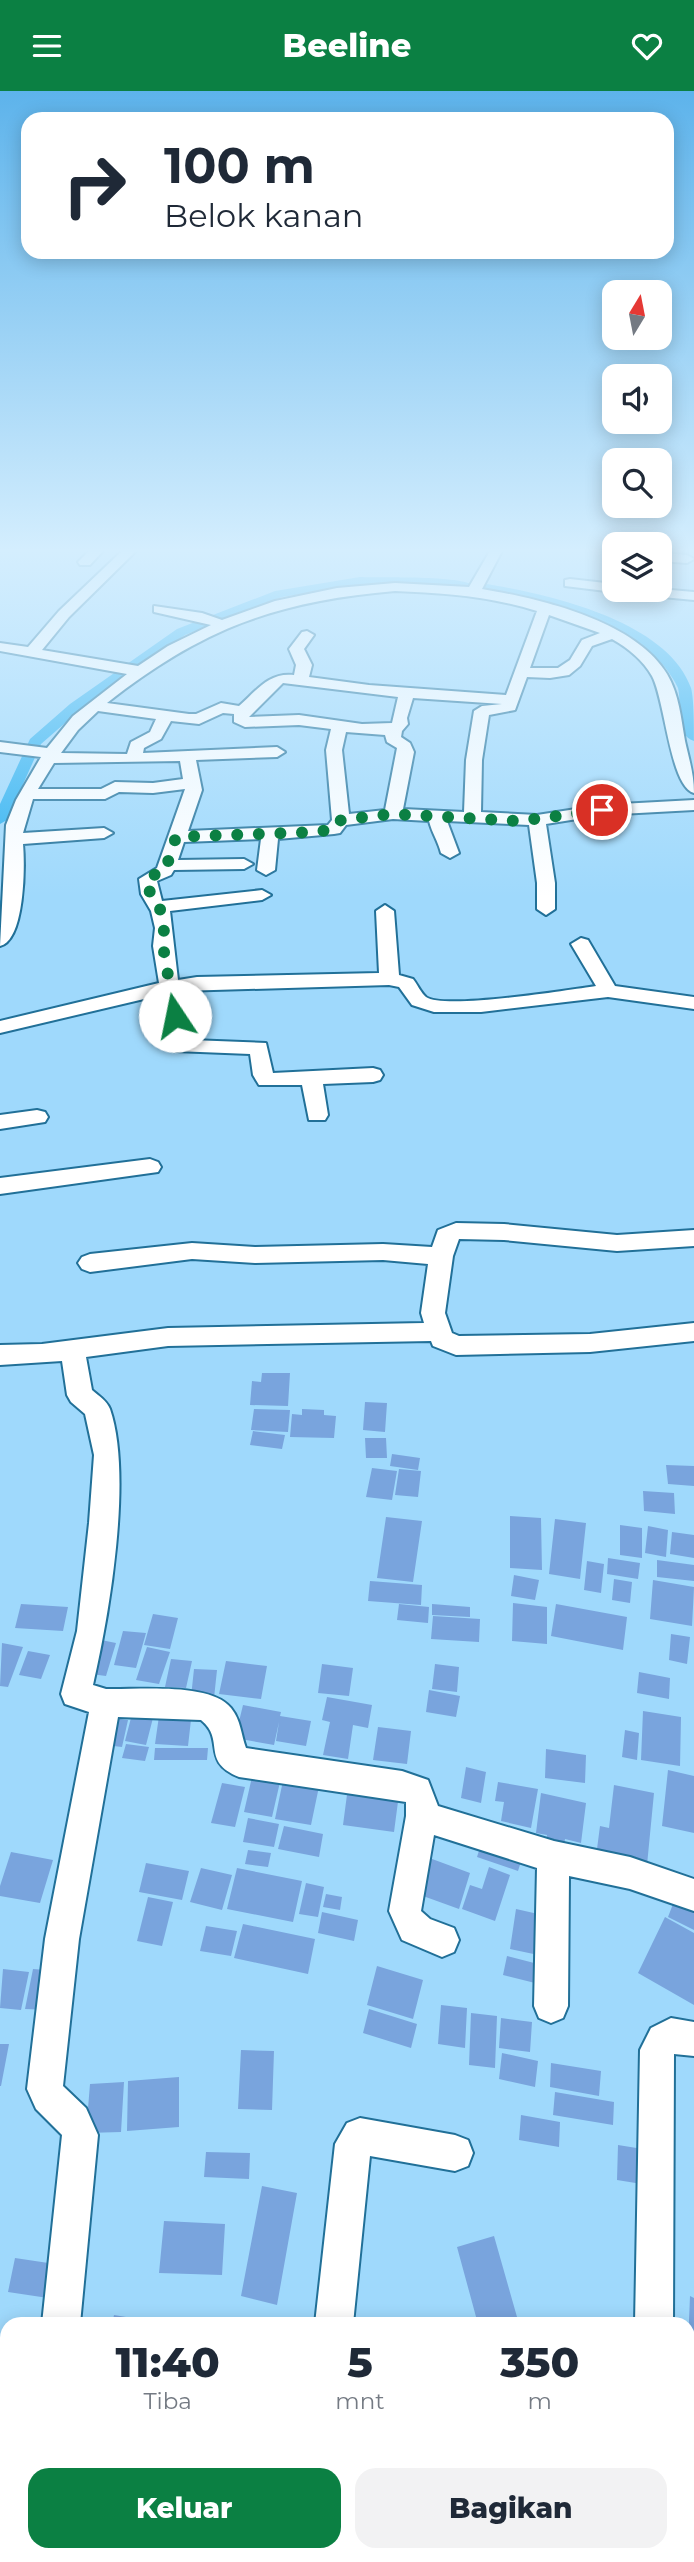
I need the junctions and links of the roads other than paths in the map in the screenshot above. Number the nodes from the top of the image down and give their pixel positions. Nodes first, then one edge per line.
1 (117, 666) edge
2 (143, 666) edge
3 (304, 666) edge
4 (523, 666) edge
5 (571, 666) edge
6 (654, 666) edge
7 (136, 670) junction
8 (521, 672) junction
9 (301, 680) junction
10 (405, 698) junction
11 (510, 700) junction
12 (95, 706) junction
13 (243, 711) junction
14 (482, 711) junction
15 (165, 716) junction
16 (340, 725) junction
17 (394, 730) junction
18 (0, 747) edge
19 (276, 752) dead end
20 (49, 755) junction
21 (187, 756) junction
22 (134, 758) junction
23 (194, 783) junction
24 (694, 788) edge
25 (28, 794) junction
26 (694, 805) edge
27 (393, 814) junction
28 (437, 816) junction
29 (472, 817) junction
30 (341, 820) junction
31 (537, 820) junction
32 (104, 833) dead end
33 (270, 835) junction
34 (176, 837) junction
35 (15, 839) junction
36 (450, 853) dead end
37 (244, 864) dead end
38 (168, 865) junction
39 (266, 870) dead end
40 (262, 895) dead end
41 (156, 907) junction
42 (546, 909) dead end
43 (384, 911) dead end
44 (0, 940) edge
45 (581, 944) dead end
46 (389, 979) junction
47 (169, 987) junction
48 (608, 991) junction
49 (694, 1003) edge
50 (0, 1027) edge
51 (373, 1075) dead end
52 (312, 1079) junction
53 (317, 1115) dead end
54 (37, 1117) dead end
55 (0, 1122) edge
56 (150, 1167) dead end
57 (0, 1186) edge
58 (694, 1238) edge
59 (441, 1256) junction
60 (90, 1263) dead end
61 (438, 1332) junction
62 (694, 1332) edge
63 (72, 1348) junction
64 (0, 1355) edge
65 (106, 1703) junction
66 (422, 1816) junction
67 (554, 1857) junction
68 (694, 1895) edge
69 (442, 1940) dead end
70 (551, 2006) dead end
71 (694, 2039) edge
72 (456, 2153) dead end
73 (62, 2317) edge
74 (335, 2317) edge
75 (654, 2317) edge

1 - 7 street
2 - 7 street
3 - 9 street
4 - 8 street
5 - 8 street
6 - 24 street
7 - 12 street
8 - 11 street
9 - 10 street
9 - 13 street
10 - 11 street
10 - 14 street
10 - 17 street
11 - 14 street
12 - 15 street
12 - 20 street
13 - 15 street
13 - 16 street
14 - 29 street
15 - 22 street
16 - 17 street
16 - 30 street
17 - 27 street
18 - 20 street
19 - 21 street
20 - 22 street
20 - 25 street
21 - 22 street
21 - 23 street
23 - 25 street
23 - 34 street
25 - 35 street
26 - 31 street
27 - 28 street
27 - 30 street
28 - 29 street
28 - 36 street
29 - 31 street
30 - 33 street
31 - 42 street
32 - 35 street
33 - 34 street
33 - 39 street
34 - 38 street
35 - 44 street
37 - 38 street
38 - 41 street
40 - 41 street
41 - 47 street
43 - 46 street
45 - 48 street
46 - 47 street
46 - 48 street
47 - 50 street
47 - 52 street
48 - 49 street
51 - 52 street
52 - 53 street
54 - 55 street
56 - 57 street
58 - 59 street
59 - 60 street
59 - 61 street
61 - 62 street
61 - 63 street
63 - 64 street
63 - 65 street
65 - 66 street
65 - 73 street
66 - 67 street
66 - 69 street
67 - 68 street
67 - 70 street
71 - 75 street
72 - 74 street

